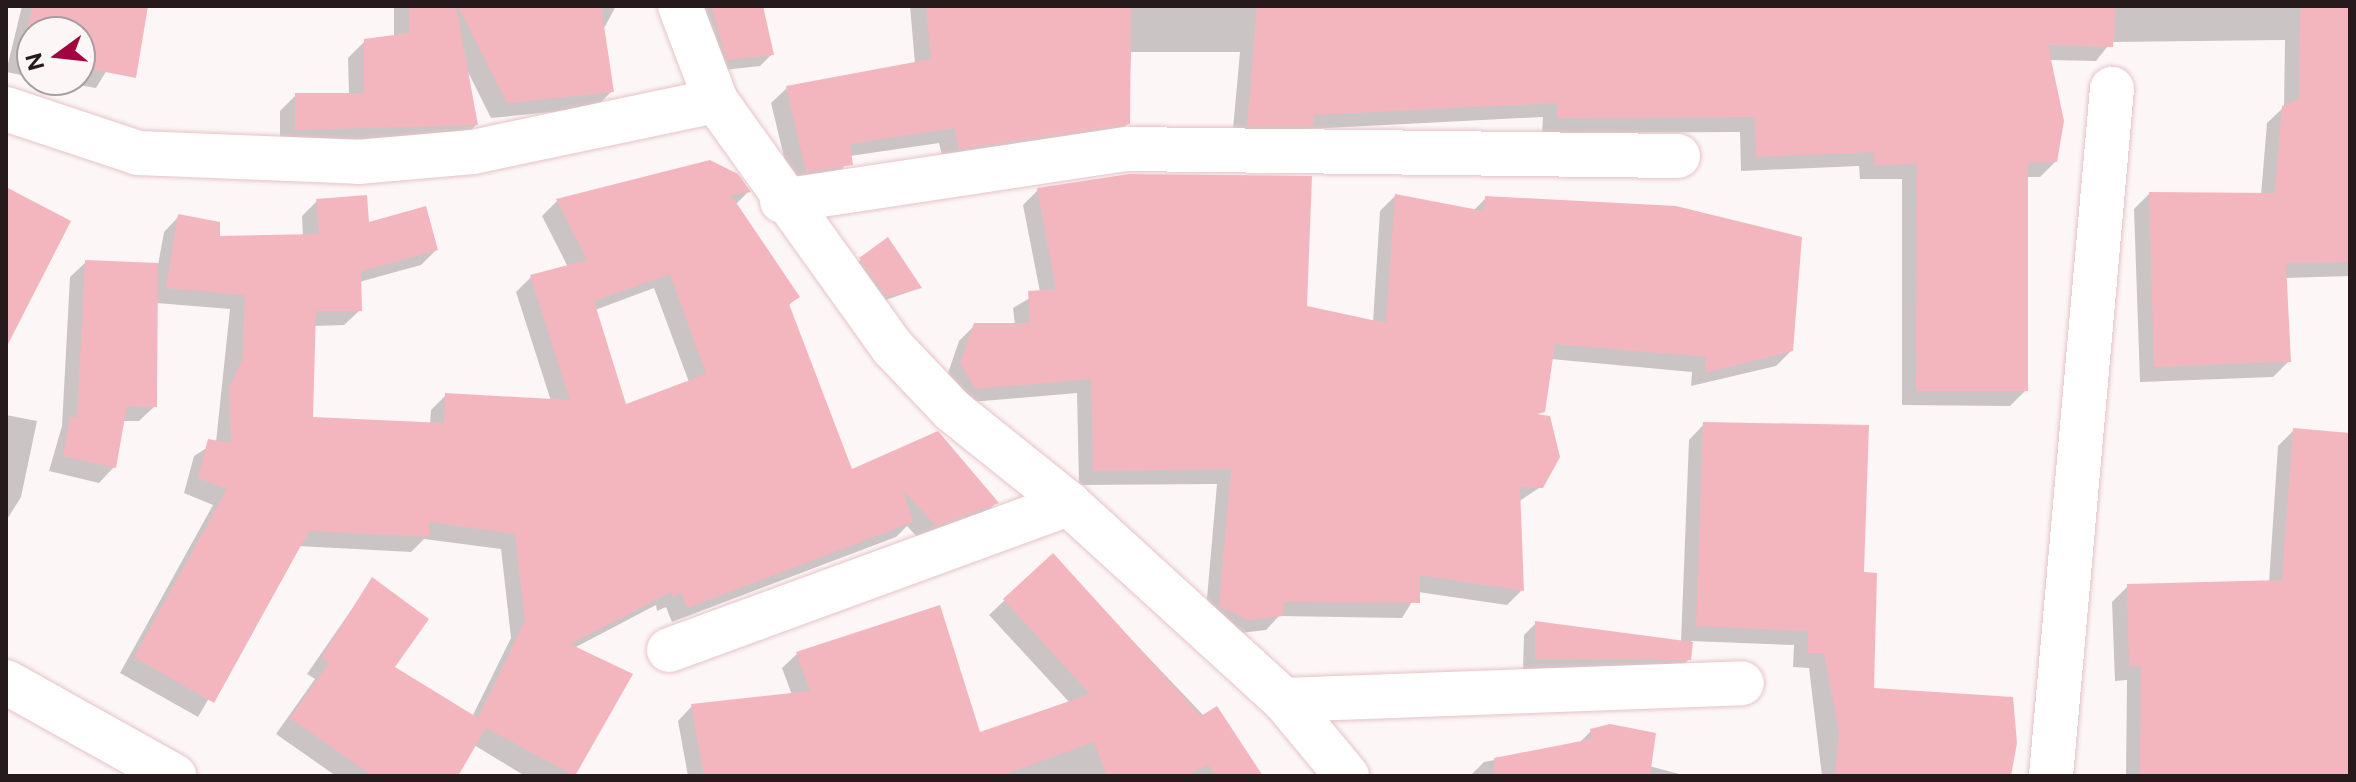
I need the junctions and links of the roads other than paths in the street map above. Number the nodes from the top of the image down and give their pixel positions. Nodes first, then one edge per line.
1 (680, 6) edge
2 (2112, 89) dead end
3 (716, 101) junction
4 (6, 109) edge
5 (1678, 156) dead end
6 (782, 201) junction
7 (1069, 504) junction
8 (669, 650) dead end
9 (6, 682) edge
10 (1742, 683) dead end
11 (1284, 700) junction
12 (174, 776) edge
13 (1347, 776) edge
14 (2051, 776) edge

1 - 3 street
2 - 14 street
3 - 4 street
3 - 6 street
5 - 6 street
6 - 7 street
7 - 8 street
7 - 11 street
9 - 12 street
10 - 11 street
11 - 13 street

